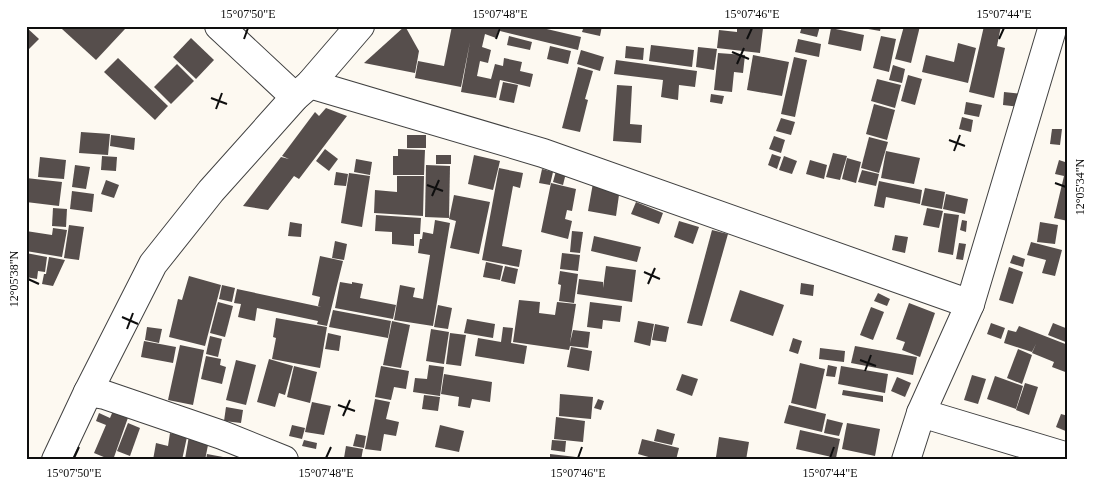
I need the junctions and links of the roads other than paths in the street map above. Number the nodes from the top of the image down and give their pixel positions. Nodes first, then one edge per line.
1 (219, 26) edge
2 (360, 26) edge
3 (1053, 26) edge
4 (302, 91) junction
5 (970, 304) junction
6 (88, 392) junction
7 (921, 413) junction
8 (1068, 457) edge
9 (56, 460) edge
10 (284, 460) edge
11 (906, 460) edge

1 - 4 street
2 - 4 street
3 - 5 street
4 - 5 street
4 - 6 street
5 - 7 street
6 - 9 street
6 - 10 street
7 - 8 street
7 - 11 street

